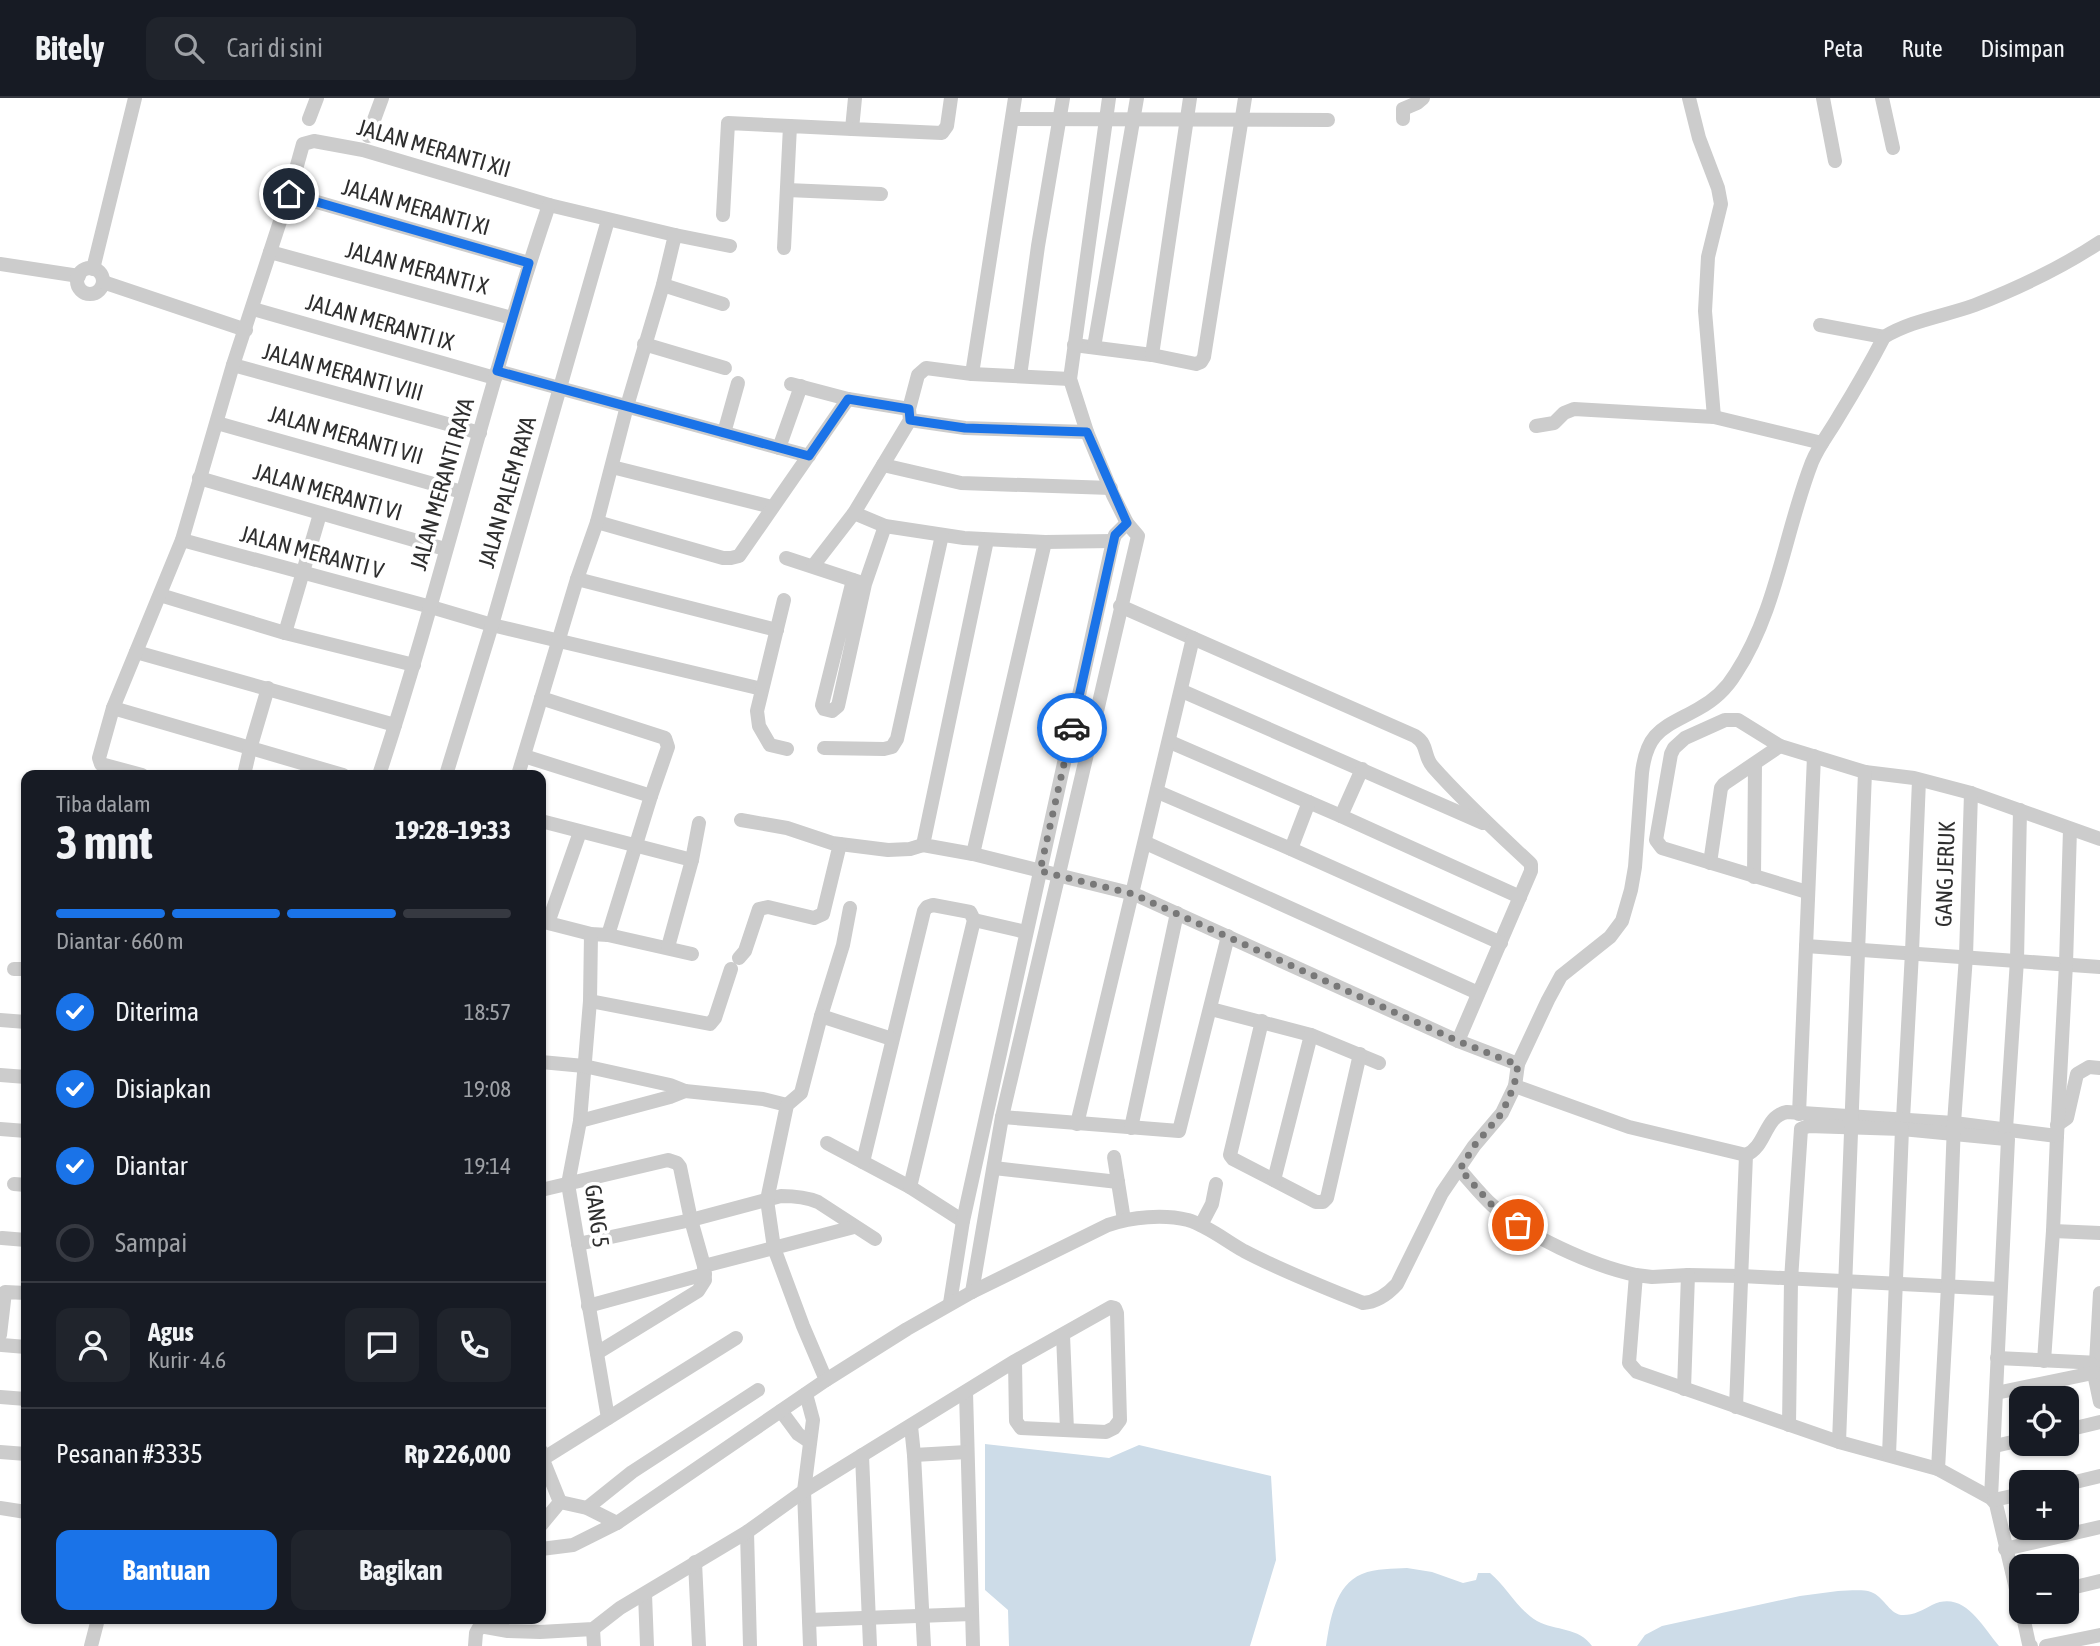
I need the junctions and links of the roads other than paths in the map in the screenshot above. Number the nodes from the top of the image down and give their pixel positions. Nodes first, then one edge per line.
1 (135, 98) edge
2 (317, 98) edge
3 (382, 98) edge
4 (855, 98) edge
5 (951, 98) edge
6 (1015, 98) edge
7 (1063, 98) edge
8 (1109, 98) edge
9 (1137, 98) edge
10 (1190, 98) edge
11 (1245, 98) edge
12 (1423, 98) edge
13 (1689, 98) edge
14 (1823, 98) edge
15 (1882, 98) edge
16 (1060, 118) junction
17 (1108, 118) junction
18 (1187, 118) junction
19 (309, 119) dead end
20 (1012, 119) junction
21 (1132, 119) junction
22 (1241, 119) junction
23 (1403, 119) dead end
24 (1328, 120) dead end
25 (790, 126) junction
26 (852, 129) junction
27 (368, 136) dead end
28 (1893, 148) dead end
29 (1835, 161) dead end
30 (787, 190) junction
31 (289, 194) junction
32 (881, 194) dead end
33 (549, 205) junction
34 (723, 215) dead end
35 (608, 220) junction
36 (675, 235) junction
37 (2100, 242) edge
38 (730, 246) dead end
39 (784, 248) dead end
40 (270, 252) junction
41 (529, 263) junction
42 (0, 264) edge
43 (93, 269) junction
44 (79, 276) junction
45 (103, 282) junction
46 (663, 285) junction
47 (723, 304) dead end
48 (253, 309) junction
49 (512, 318) junction
50 (1819, 325) dead end
51 (246, 330) junction
52 (1884, 337) junction
53 (644, 344) junction
54 (1074, 345) junction
55 (1094, 347) junction
56 (1152, 355) junction
57 (233, 365) junction
58 (725, 368) dead end
59 (496, 374) junction
60 (972, 374) junction
61 (1020, 376) junction
62 (1070, 379) junction
63 (738, 383) dead end
64 (561, 388) junction
65 (848, 399) junction
66 (627, 406) junction
67 (910, 415) junction
68 (1714, 417) junction
69 (217, 423) junction
70 (1536, 426) dead end
71 (1087, 432) junction
72 (480, 433) junction
73 (724, 433) junction
74 (1822, 443) junction
75 (779, 448) junction
76 (809, 456) junction
77 (883, 465) junction
78 (612, 467) junction
79 (199, 478) junction
80 (1111, 488) junction
81 (462, 492) junction
82 (772, 507) junction
83 (854, 513) junction
84 (320, 514) junction
85 (597, 522) junction
86 (1127, 523) junction
87 (885, 526) junction
88 (942, 535) junction
89 (182, 540) junction
90 (987, 540) junction
91 (1114, 541) junction
92 (1045, 542) junction
93 (445, 549) junction
94 (786, 558) dead end
95 (813, 566) junction
96 (303, 573) junction
97 (577, 579) junction
98 (859, 582) junction
99 (160, 596) junction
100 (784, 600) dead end
101 (1120, 606) junction
102 (431, 607) junction
103 (492, 625) junction
104 (777, 630) junction
105 (285, 633) junction
106 (1193, 638) junction
107 (558, 642) junction
108 (136, 652) junction
109 (414, 665) junction
110 (268, 688) junction
111 (762, 689) junction
112 (1182, 691) junction
113 (541, 698) junction
114 (113, 708) junction
115 (1697, 710) junction
116 (395, 725) junction
117 (1685, 738) junction
118 (1170, 742) junction
119 (1780, 746) junction
120 (824, 748) dead end
121 (250, 749) junction
122 (788, 749) dead end
123 (524, 756) junction
124 (1814, 756) junction
125 (1755, 764) junction
126 (1362, 769) junction
127 (126, 770) edge
128 (245, 770) edge
129 (325, 770) edge
130 (381, 770) edge
131 (448, 770) edge
132 (520, 770) edge
133 (1865, 772) junction
134 (1919, 780) junction
135 (1158, 792) junction
136 (1971, 793) junction
137 (651, 796) junction
138 (1309, 802) junction
139 (2020, 810) junction
140 (1341, 816) junction
141 (741, 820) dead end
142 (546, 822) edge
143 (698, 823) dead end
144 (1490, 826) junction
145 (2070, 829) junction
146 (580, 832) junction
147 (2100, 839) edge
148 (1146, 843) junction
149 (636, 844) junction
150 (840, 844) junction
151 (923, 845) junction
152 (1291, 849) junction
153 (973, 854) junction
154 (692, 860) junction
155 (1710, 863) junction
156 (1040, 871) junction
157 (1058, 875) junction
158 (1754, 877) junction
159 (1807, 892) junction
160 (1133, 894) junction
161 (1520, 897) junction
162 (850, 908) dead end
163 (1177, 913) junction
164 (546, 917) edge
165 (974, 920) junction
166 (546, 923) edge
167 (1026, 932) junction
168 (591, 934) junction
169 (608, 935) junction
170 (1228, 936) junction
171 (1501, 943) junction
172 (1806, 946) junction
173 (668, 947) junction
174 (1858, 949) junction
175 (1912, 952) junction
176 (692, 954) dead end
177 (1966, 956) junction
178 (2017, 960) junction
179 (2066, 964) junction
180 (2100, 967) edge
181 (1478, 993) junction
182 (590, 1001) junction
183 (1211, 1009) junction
184 (821, 1016) junction
185 (0, 1020) edge
186 (1262, 1021) junction
187 (21, 1022) edge
188 (1311, 1035) junction
189 (892, 1040) junction
190 (1458, 1041) junction
191 (1360, 1054) junction
192 (546, 1062) edge
193 (1380, 1063) dead end
194 (1518, 1065) junction
195 (584, 1066) junction
196 (2100, 1068) edge
197 (0, 1075) edge
198 (21, 1077) edge
199 (1514, 1086) junction
200 (685, 1091) junction
201 (787, 1105) junction
202 (1799, 1114) junction
203 (1002, 1117) junction
204 (580, 1121) junction
205 (1852, 1122) junction
206 (1077, 1124) junction
207 (1902, 1124) junction
208 (1131, 1128) junction
209 (0, 1129) edge
210 (1954, 1129) junction
211 (21, 1131) edge
212 (2007, 1134) junction
213 (2057, 1135) junction
214 (827, 1143) dead end
215 (1746, 1155) junction
216 (1114, 1157) dead end
217 (863, 1162) junction
218 (994, 1168) junction
219 (1460, 1169) junction
220 (1273, 1180) junction
221 (1118, 1182) junction
222 (568, 1184) junction
223 (1216, 1184) dead end
224 (910, 1187) junction
225 (971, 1188) junction
226 (546, 1189) edge
227 (988, 1191) junction
228 (767, 1200) junction
229 (691, 1220) junction
230 (1124, 1220) junction
231 (963, 1221) junction
232 (1201, 1225) junction
233 (855, 1227) junction
234 (2053, 1231) junction
235 (2100, 1233) edge
236 (2, 1238) dead end
237 (875, 1239) dead end
238 (21, 1240) edge
239 (578, 1244) junction
240 (774, 1248) junction
241 (705, 1270) junction
242 (1636, 1275) junction
243 (1688, 1275) junction
244 (1741, 1276) junction
245 (1791, 1280) junction
246 (1844, 1282) junction
247 (1895, 1284) junction
248 (1948, 1286) junction
249 (2000, 1289) junction
250 (972, 1292) junction
251 (21, 1293) edge
252 (2100, 1293) edge
253 (950, 1303) junction
254 (588, 1306) junction
255 (0, 1335) edge
256 (1062, 1335) junction
257 (736, 1338) dead end
258 (0, 1343) edge
259 (21, 1347) edge
260 (597, 1353) junction
261 (1997, 1358) junction
262 (1015, 1361) junction
263 (2043, 1361) junction
264 (2095, 1365) edge
265 (826, 1380) junction
266 (1684, 1389) junction
267 (758, 1390) dead end
268 (966, 1392) junction
269 (806, 1394) junction
270 (1996, 1394) junction
271 (0, 1397) edge
272 (21, 1399) edge
273 (2100, 1402) edge
274 (1736, 1407) junction
275 (781, 1411) junction
276 (608, 1418) junction
277 (2100, 1422) edge
278 (1789, 1425) junction
279 (911, 1426) junction
280 (2079, 1427) edge
281 (1068, 1430) junction
282 (810, 1442) junction
283 (1839, 1442) junction
284 (2009, 1443) edge
285 (1994, 1446) junction
286 (0, 1452) edge
287 (967, 1452) junction
288 (546, 1453) edge
289 (21, 1454) edge
290 (862, 1455) junction
291 (914, 1455) junction
292 (1889, 1455) junction
293 (546, 1468) edge
294 (1938, 1469) junction
295 (2100, 1476) edge
296 (2079, 1480) edge
297 (804, 1491) junction
298 (2009, 1496) edge
299 (1993, 1499) junction
300 (560, 1502) junction
301 (0, 1508) edge
302 (587, 1508) junction
303 (21, 1511) edge
304 (546, 1519) edge
305 (617, 1523) junction
306 (2100, 1527) edge
307 (747, 1532) junction
308 (546, 1548) edge
309 (2006, 1549) junction
310 (2009, 1560) edge
311 (695, 1562) junction
312 (2100, 1581) edge
313 (2079, 1586) edge
314 (645, 1594) junction
315 (972, 1614) junction
316 (922, 1616) junction
317 (869, 1619) junction
318 (809, 1620) junction
319 (97, 1624) edge
320 (2025, 1624) edge
321 (593, 1629) junction
322 (2100, 1635) edge
323 (540, 1639) edge
324 (91, 1646) edge
325 (475, 1646) edge
326 (594, 1646) edge
327 (647, 1646) edge
328 (699, 1646) edge
329 (750, 1646) edge
330 (810, 1646) edge
331 (870, 1646) edge
332 (923, 1646) edge
333 (973, 1646) edge
334 (2031, 1646) edge
335 (2046, 1646) edge

1 - 43 street
2 - 19 street
3 - 27 street
4 - 26 street
5 - 26 street
6 - 20 street
7 - 16 street
8 - 17 street
9 - 21 street
10 - 18 street
11 - 22 street
12 - 23 street
13 - 68 street
14 - 29 street
15 - 28 street
16 - 17 street
16 - 20 street
16 - 61 street
17 - 21 street
17 - 54 street
18 - 21 street
18 - 22 street
18 - 56 street
20 - 60 street
21 - 55 street
22 - 24 street
22 - 56 street
25 - 26 street
25 - 30 street
25 - 34 street
30 - 32 street
30 - 39 street
31 - 33 street, JALAN MERANTI XII
31 - 40 street
31 - 41 street, JALAN MERANTI XI
33 - 35 street, JALAN MERANTI XII
33 - 41 street, JALAN MERANTI RAYA
35 - 36 street, JALAN MERANTI XII
35 - 64 street, JALAN PALEM RAYA
36 - 38 street, JALAN MERANTI XII
36 - 46 street
37 - 52 street
40 - 48 street
40 - 49 street, JALAN MERANTI X
41 - 49 street, JALAN MERANTI RAYA
42 - 44 street
43 - 44 street
43 - 45 street
44 - 45 street
45 - 51 street
46 - 47 street
46 - 53 street
48 - 51 street
48 - 59 street, JALAN MERANTI IX
49 - 59 street, JALAN MERANTI RAYA
50 - 52 street
51 - 57 street
52 - 74 street
53 - 58 street
53 - 66 street
54 - 55 street
54 - 62 street
55 - 56 street
57 - 69 street
57 - 72 street, JALAN MERANTI VIII
59 - 64 street, JALAN MERANTI IX
59 - 72 street, JALAN MERANTI RAYA
60 - 61 street
60 - 67 street
61 - 62 street
62 - 71 street
63 - 73 street
64 - 66 street, JALAN MERANTI IX
64 - 103 street, JALAN PALEM RAYA
65 - 67 street
65 - 75 street
65 - 76 street
66 - 73 street, JALAN MERANTI IX
66 - 78 street
67 - 71 street
67 - 77 street
68 - 70 street
68 - 74 street
69 - 79 street
69 - 81 street, JALAN MERANTI VII
71 - 80 street
72 - 81 street, JALAN MERANTI RAYA
73 - 75 street, JALAN MERANTI IX
74 - 115 street
75 - 76 street, JALAN MERANTI IX
76 - 82 street
77 - 80 street
77 - 83 street
78 - 82 street
78 - 85 street
79 - 84 street, JALAN MERANTI VI
79 - 89 street
80 - 86 street
81 - 93 street, JALAN MERANTI RAYA
82 - 85 street
83 - 87 street
83 - 95 street
84 - 93 street, JALAN MERANTI VI
84 - 96 street
85 - 97 street
86 - 91 street
86 - 101 street
87 - 88 street
87 - 98 street
88 - 90 street
88 - 120 street
89 - 96 street, JALAN MERANTI V
89 - 99 street
90 - 92 street
90 - 151 street
91 - 92 street
91 - 156 street
92 - 153 street
93 - 102 street, JALAN MERANTI RAYA
94 - 95 street
95 - 98 street
96 - 102 street, JALAN MERANTI V
96 - 105 street
97 - 104 street
97 - 107 street
98 - 98 street
99 - 105 street
99 - 108 street
100 - 104 street
101 - 106 street
101 - 157 street
102 - 103 street, JALAN MERANTI V
102 - 109 street, JALAN MERANTI RAYA
103 - 107 street, JALAN MERANTI V
103 - 131 street, JALAN PALEM RAYA
104 - 111 street
105 - 109 street
106 - 112 street
106 - 144 street
107 - 111 street, JALAN MERANTI V
107 - 113 street
108 - 110 street
108 - 114 street
109 - 116 street, JALAN MERANTI RAYA
110 - 116 street
110 - 121 street
111 - 122 street
112 - 118 street
112 - 126 street
113 - 123 street
113 - 137 street
114 - 121 street
114 - 127 street
115 - 117 street
115 - 194 street
116 - 130 street, JALAN MERANTI RAYA
117 - 119 street
117 - 155 street
118 - 135 street
118 - 138 street
119 - 124 street
119 - 125 street
121 - 128 street
121 - 129 street
123 - 132 street
123 - 137 street
124 - 133 street
124 - 159 street
125 - 155 street
125 - 158 street
126 - 140 street
126 - 144 street
133 - 134 street
133 - 174 street
134 - 136 street
134 - 175 street
135 - 148 street
135 - 152 street
136 - 139 street
136 - 177 street, GANG JERUK
137 - 149 street
138 - 140 street
138 - 152 street
139 - 145 street
139 - 178 street
140 - 161 street
141 - 150 street
142 - 146 street
143 - 154 street
144 - 161 street
145 - 147 street
145 - 179 street
146 - 149 street
146 - 164 street
148 - 160 street
148 - 181 street
149 - 154 street
149 - 169 street
150 - 151 street
150 - 182 street
151 - 153 street
152 - 171 street
153 - 156 street
154 - 173 street
155 - 158 street
156 - 157 street
156 - 167 street
157 - 160 street
157 - 203 street
158 - 159 street
159 - 172 street
160 - 163 street
160 - 206 street
161 - 171 street
162 - 184 street
163 - 170 street
163 - 208 street
165 - 167 street
165 - 189 street
165 - 224 street
166 - 168 street
167 - 225 street
168 - 169 street
168 - 182 street, GANG 5
169 - 173 street
170 - 183 street
170 - 190 street
171 - 181 street
172 - 174 street
172 - 202 street
173 - 176 street
174 - 175 street
174 - 205 street
175 - 177 street
175 - 207 street
177 - 178 street
177 - 210 street, GANG JERUK
178 - 179 street
178 - 212 street
179 - 180 street
179 - 213 street
181 - 190 street
182 - 195 street, GANG 5
183 - 186 street
183 - 208 street
184 - 189 street
184 - 201 street
185 - 187 street
186 - 188 street
186 - 220 street
188 - 191 street
188 - 220 street
189 - 217 street
190 - 194 street
191 - 193 street
191 - 220 street
192 - 195 street
194 - 199 street
195 - 200 street
195 - 204 street, GANG 5
196 - 213 street
197 - 198 street
199 - 215 street
199 - 219 street
200 - 201 street
200 - 204 street
201 - 228 street
202 - 205 street
202 - 215 street
203 - 206 street
203 - 218 street
204 - 222 street, GANG 5
205 - 207 street
205 - 245 street
205 - 246 street
206 - 208 street
207 - 210 street
207 - 247 street
209 - 211 street
210 - 212 street
210 - 248 street, GANG JERUK
212 - 213 street
212 - 249 street
213 - 234 street
214 - 217 street
215 - 244 street
216 - 221 street
217 - 224 street
218 - 221 street
218 - 227 street
219 - 232 street
219 - 242 street
221 - 230 street
222 - 226 street
222 - 229 street
222 - 239 street, GANG 5
223 - 232 street
224 - 231 street
225 - 227 street
225 - 231 street
227 - 250 street
228 - 229 street
228 - 233 street
228 - 240 street
229 - 239 street
229 - 241 street
230 - 232 street
230 - 250 street
231 - 253 street
233 - 237 street
233 - 240 street
234 - 235 street
234 - 263 street
236 - 238 street
239 - 254 street, GANG 5
240 - 241 street
240 - 265 street
241 - 254 street
241 - 260 street
242 - 243 street
242 - 266 street
243 - 244 street
243 - 266 street
244 - 245 street
244 - 274 street
245 - 246 street
245 - 278 street
246 - 247 street
246 - 283 street
247 - 248 street
247 - 292 street
248 - 249 street
248 - 294 street, GANG JERUK
249 - 261 street
250 - 253 street
251 - 255 street
252 - 264 street
253 - 265 street
254 - 260 street, GANG 5
256 - 262 street
256 - 281 street
256 - 281 street
257 - 276 street
258 - 259 street
260 - 276 street, GANG 5
261 - 263 street
261 - 270 street
262 - 268 street
262 - 281 street
263 - 264 street
264 - 270 street
264 - 273 street
265 - 269 street
266 - 274 street
267 - 302 street
268 - 279 street
268 - 287 street
269 - 275 street
269 - 282 street
270 - 285 street
271 - 272 street
274 - 278 street
275 - 282 street
275 - 305 street
276 - 288 street
277 - 280 street
278 - 283 street
279 - 290 street
279 - 291 street
282 - 297 street
283 - 292 street
284 - 285 street
285 - 299 street
286 - 289 street
287 - 291 street
287 - 315 street
290 - 297 street
290 - 317 street
291 - 316 street
292 - 294 street
293 - 300 street
294 - 299 street
295 - 296 street
297 - 307 street
297 - 318 street
298 - 299 street
299 - 309 street
300 - 302 street
300 - 304 street
301 - 303 street
302 - 305 street
305 - 308 street
306 - 309 street
307 - 311 street
307 - 329 street
309 - 310 street
311 - 314 street
311 - 328 street
312 - 313 street
314 - 321 street
314 - 327 street
315 - 316 street
315 - 333 street
316 - 317 street
316 - 332 street
317 - 318 street
317 - 331 street
318 - 330 street
319 - 324 street
320 - 334 street
321 - 323 street
321 - 326 street
322 - 335 street
323 - 325 street

